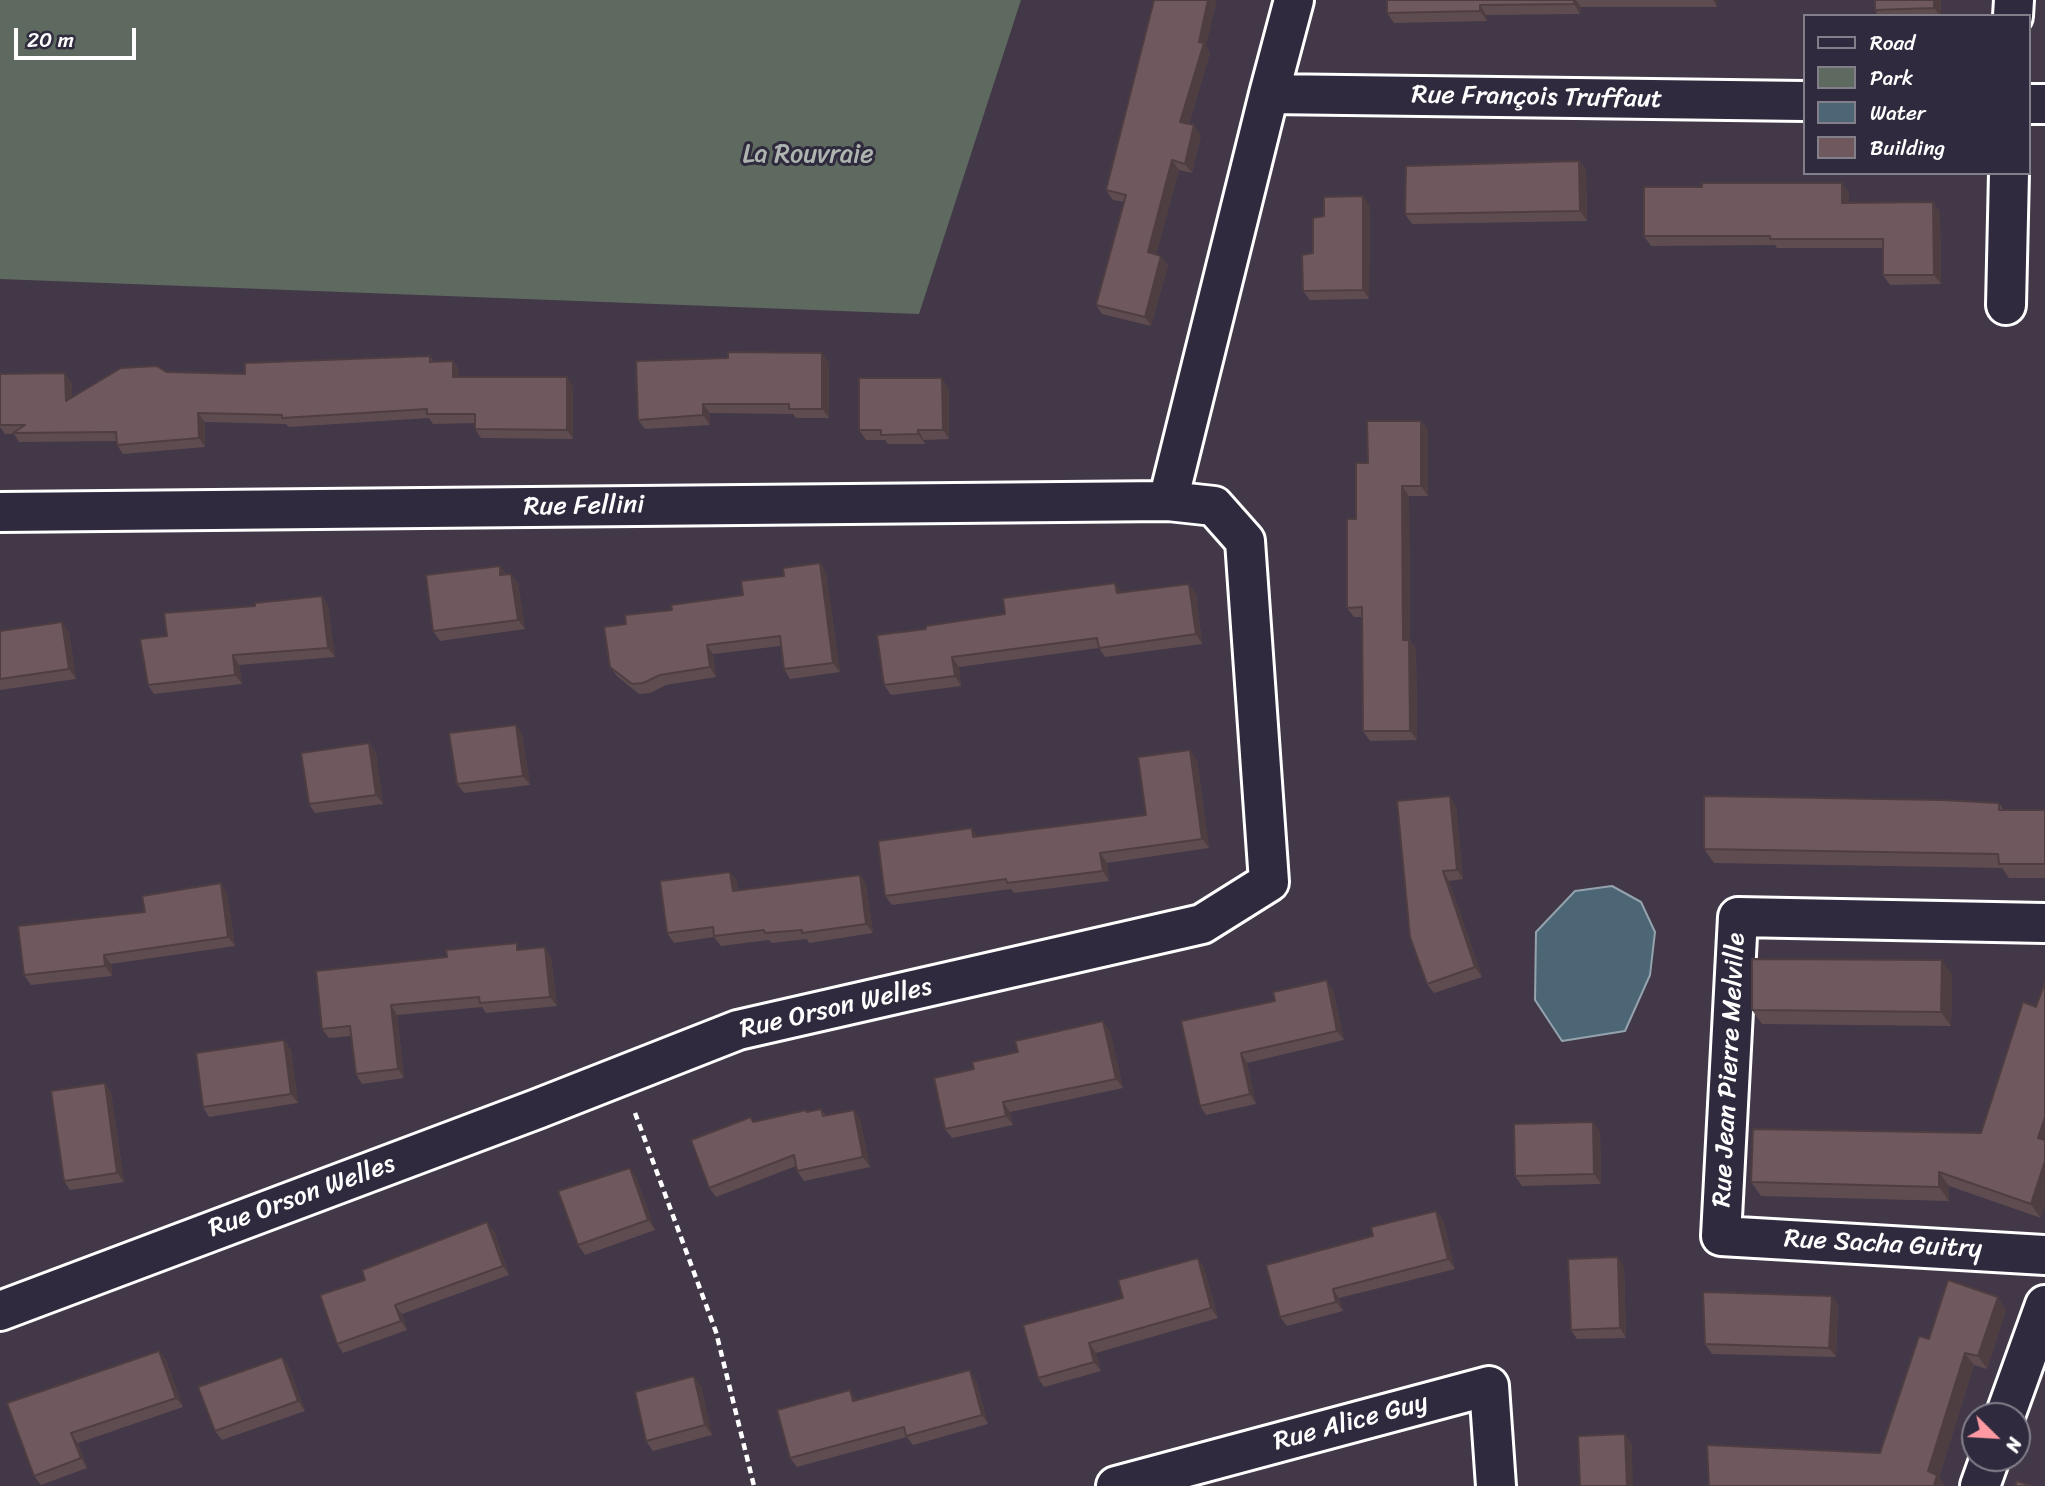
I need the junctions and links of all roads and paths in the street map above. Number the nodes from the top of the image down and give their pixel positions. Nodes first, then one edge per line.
1 (1294, 0) edge
2 (1269, 94) junction
3 (1804, 101) edge
4 (2009, 175) edge
5 (2006, 305) dead end
6 (1168, 501) junction
7 (0, 512) edge
8 (2045, 923) edge
9 (621, 1076) junction
10 (1721, 1236) joint
11 (2045, 1255) edge
12 (2045, 1305) edge
13 (0, 1311) edge
14 (2011, 1402) edge
15 (754, 1486) edge
16 (1116, 1486) edge
17 (1496, 1486) edge

1 - 2 street
2 - 3 street, Rue François Truffaut
2 - 6 street
4 - 5 street
6 - 7 street, Rue Fellini
6 - 9 street, Rue Orson Welles
8 - 10 street, Rue Jean Pierre Melville
9 - 13 street, Rue Orson Welles
9 - 15 path
10 - 11 street, Rue Sacha Guitry
12 - 14 street
16 - 17 street, Rue Alice Guy

